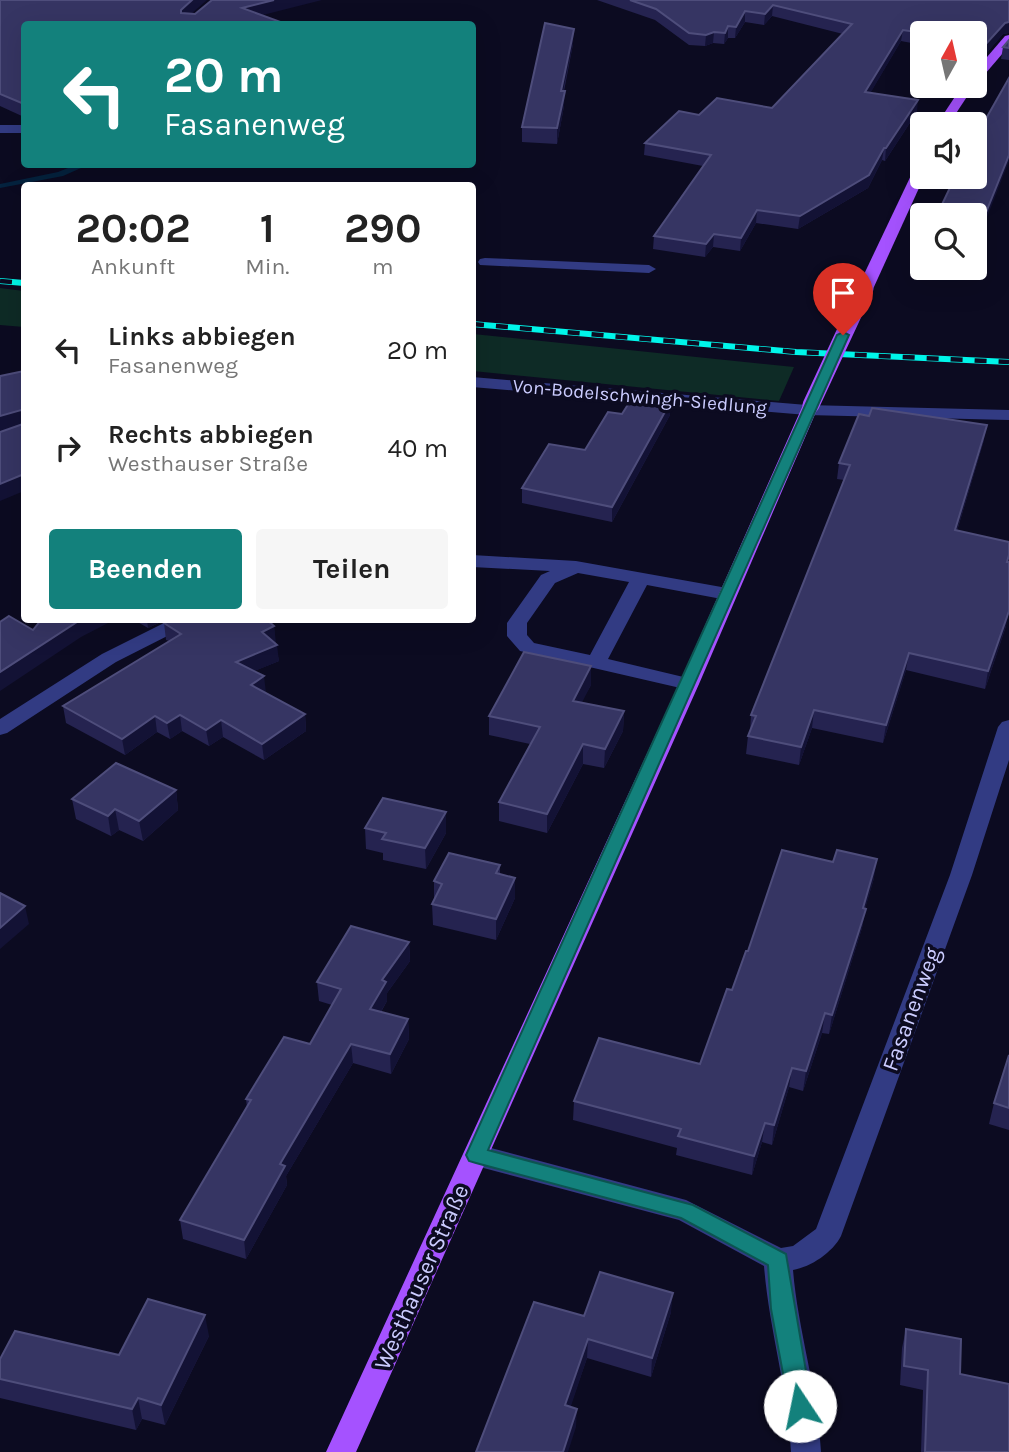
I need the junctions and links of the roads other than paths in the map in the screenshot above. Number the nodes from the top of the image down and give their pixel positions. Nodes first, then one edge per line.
1 (1009, 38) edge
2 (987, 64) edge
3 (21, 129) edge
4 (0, 130) edge
5 (912, 189) edge
6 (485, 262) dead end
7 (649, 268) dead end
8 (476, 382) edge
9 (809, 408) junction
10 (1009, 415) edge
11 (476, 561) edge
12 (576, 567) junction
13 (641, 578) junction
14 (727, 594) junction
15 (178, 623) edge
16 (596, 663) junction
17 (689, 684) junction
18 (1009, 727) edge
19 (0, 728) edge
20 (476, 1155) junction
21 (778, 1260) junction
22 (341, 1452) edge
23 (806, 1452) edge

1 - 2 main road
3 - 4 street
5 - 9 main road, Westhauser Straße, bridge
6 - 7 street
8 - 9 street, Von-Bodelschwingh-Siedlung
9 - 10 street
9 - 14 main road, Westhauser Straße
11 - 12 street
12 - 13 street
12 - 16 street
13 - 14 street
13 - 16 street
14 - 17 main road, Westhauser Straße
15 - 19 street
16 - 17 street
17 - 20 main road, Westhauser Straße
18 - 21 street, Fasanenweg
20 - 21 street
20 - 22 main road, Westhauser Straße
21 - 23 street

